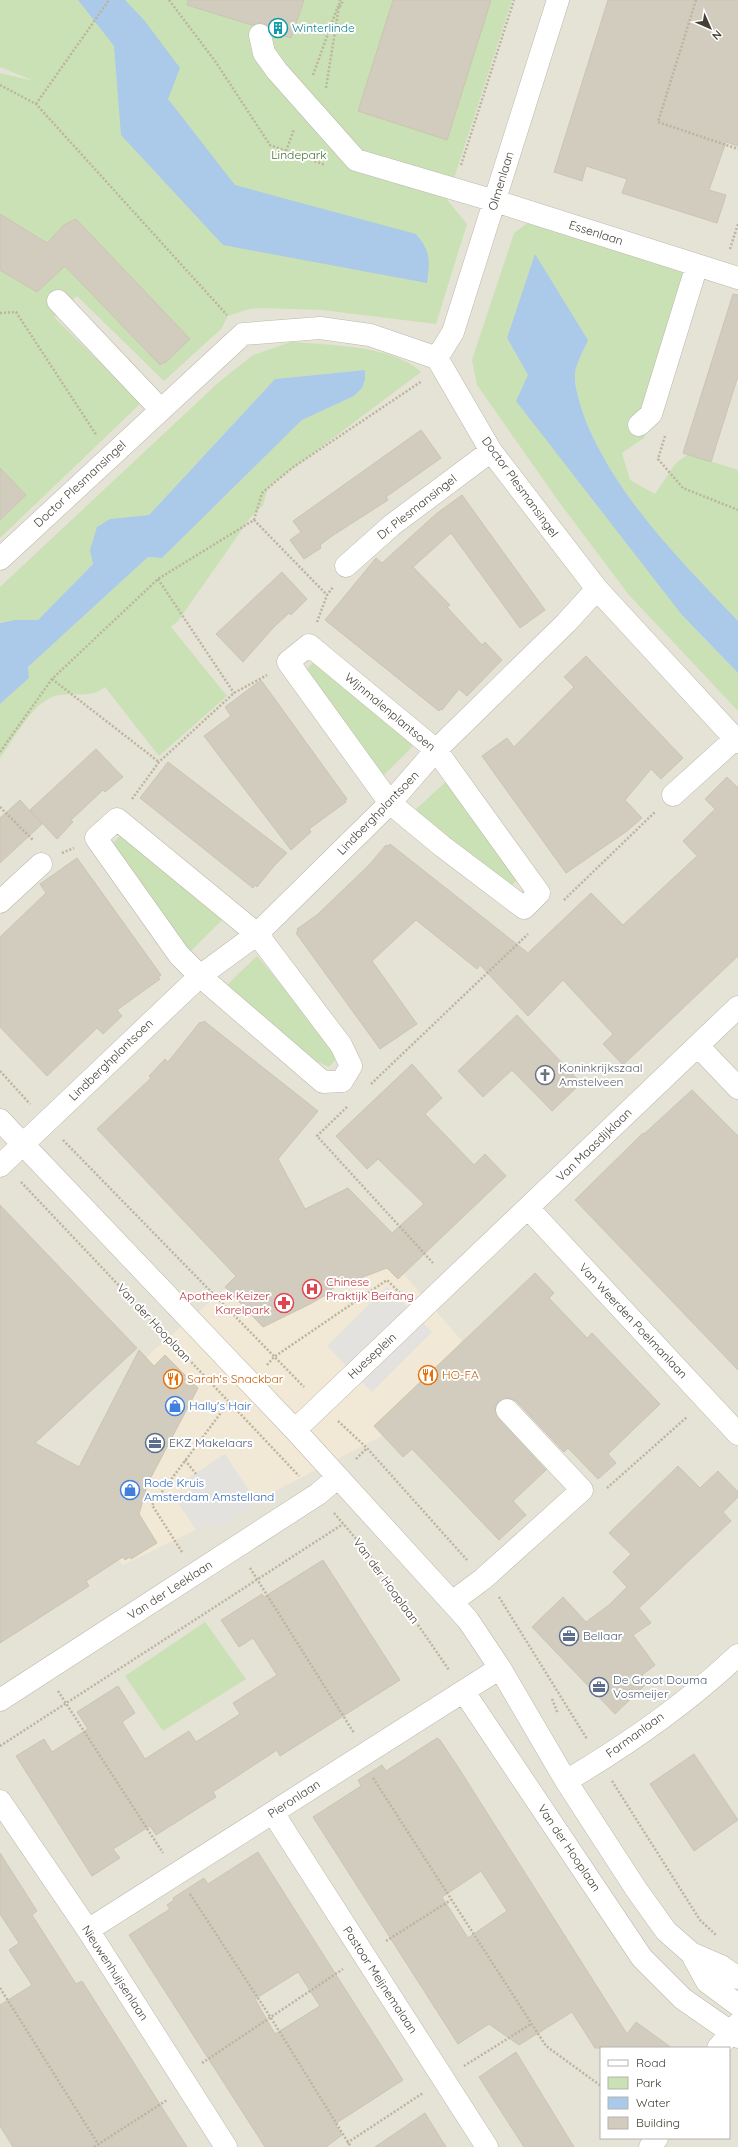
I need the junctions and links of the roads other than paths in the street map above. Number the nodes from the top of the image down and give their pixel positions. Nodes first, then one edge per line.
1 (558, 0) edge
2 (260, 35) dead end
3 (495, 201) junction
4 (697, 265) junction
5 (738, 278) edge
6 (58, 301) dead end
7 (439, 362) junction
8 (161, 410) junction
9 (645, 420) road end
10 (491, 451) junction
11 (0, 558) edge
12 (346, 566) road end
13 (597, 589) junction
14 (737, 741) edge
15 (436, 750) junction
16 (673, 795) road end
17 (390, 803) junction
18 (46, 861) road end
19 (0, 902) edge
20 (257, 934) junction
21 (200, 976) junction
22 (738, 1007) edge
23 (698, 1046) junction
24 (738, 1088) edge
25 (0, 1120) edge
26 (23, 1144) junction
27 (2, 1164) edge
28 (528, 1208) junction
29 (450, 1282) joint
30 (507, 1410) dead end
31 (295, 1430) junction
32 (738, 1434) edge
33 (338, 1477) junction
34 (452, 1602) junction
35 (738, 1655) edge
36 (500, 1668) junction
37 (464, 1692) junction
38 (0, 1700) edge
39 (566, 1781) junction
40 (0, 1801) edge
41 (273, 1813) junction
42 (88, 1930) junction
43 (691, 1953) junction
44 (738, 1978) edge
45 (738, 2005) edge
46 (731, 2035) edge
47 (656, 2139) edge
48 (226, 2147) edge
49 (487, 2147) edge
50 (650, 2147) edge

1 - 3 street, Olmenlaan
2 - 3 street, Essenlaan
3 - 4 street, Essenlaan
3 - 7 street, Olmenlaan
4 - 5 street, Essenlaan
4 - 9 street
6 - 8 street
7 - 8 street, Doctor Plesmansingel
7 - 10 street, Doctor Plesmansingel
8 - 11 street, Doctor Plesmansingel
10 - 12 street, Dr. Plesmansingel
10 - 13 street, Doctor Plesmansingel
13 - 14 street, Doctor Plesmansingel
13 - 15 street, Lindberghplantsoen
14 - 16 street, Doctor Plesmansingel
15 - 17 street, Lindberghplantsoen
15 - 17 street, Wijnmalenplantsoen
15 - 17 street, Wijnmalenplantsoen
17 - 20 street, Lindberghplantsoen
18 - 19 street
20 - 21 street, Lindberghplantsoen
20 - 21 street
20 - 21 street
21 - 26 street, Lindberghplantsoen
22 - 23 street, Van Maasdijklaan
23 - 24 street
23 - 28 street, Van Maasdijklaan
25 - 26 street
26 - 27 street, Lindberghplantsoen
26 - 31 street
28 - 29 street, Van Maasdijklaan
28 - 32 street, Van Weerden Poelmanlaan
29 - 31 street, Hueseplein
30 - 34 street
31 - 33 street
33 - 34 street
33 - 38 street, Van der Leeklaan
34 - 36 street
35 - 39 street, Farmanlaan
36 - 37 street, Pieronlaan
36 - 39 street
37 - 41 street, Pieronlaan
37 - 46 street, Van der Hooplaan
39 - 43 street
40 - 42 street, Nieuwenhuijsenlaan
41 - 42 street, Pieronlaan
41 - 49 street, Pastoor Meijnemalaan
42 - 48 street, Nieuwenhuijsenlaan
43 - 44 street
43 - 45 street
47 - 50 street

